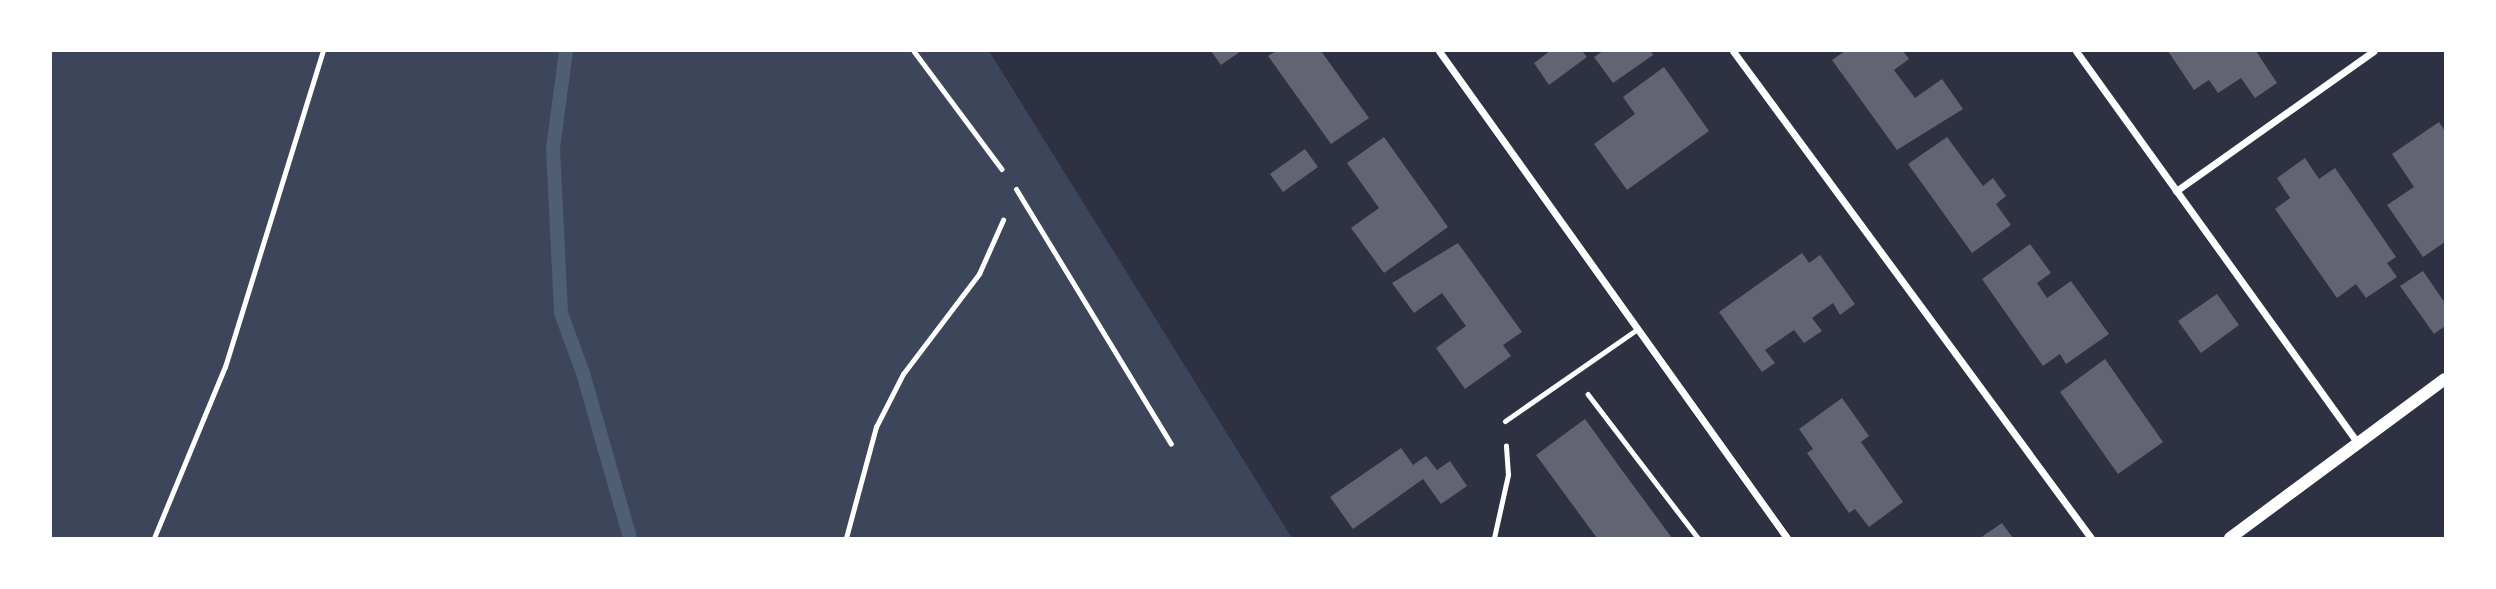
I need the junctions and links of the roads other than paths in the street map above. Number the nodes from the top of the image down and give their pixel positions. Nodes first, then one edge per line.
1 (1439, 51) edge
2 (1733, 51) edge
3 (2076, 51) edge
4 (2374, 51) edge
5 (1016, 189) road end
6 (2176, 191) junction
7 (1636, 330) junction
8 (2445, 379) edge
9 (1505, 421) road end
10 (1171, 444) dead end
11 (2358, 444) junction
12 (1787, 538) edge
13 (2091, 538) edge
14 (2230, 538) edge

1 - 7 street
2 - 13 street
3 - 6 street
4 - 6 street
5 - 10 lane
6 - 11 street
7 - 9 lane
7 - 12 street
8 - 11 street
11 - 14 street

